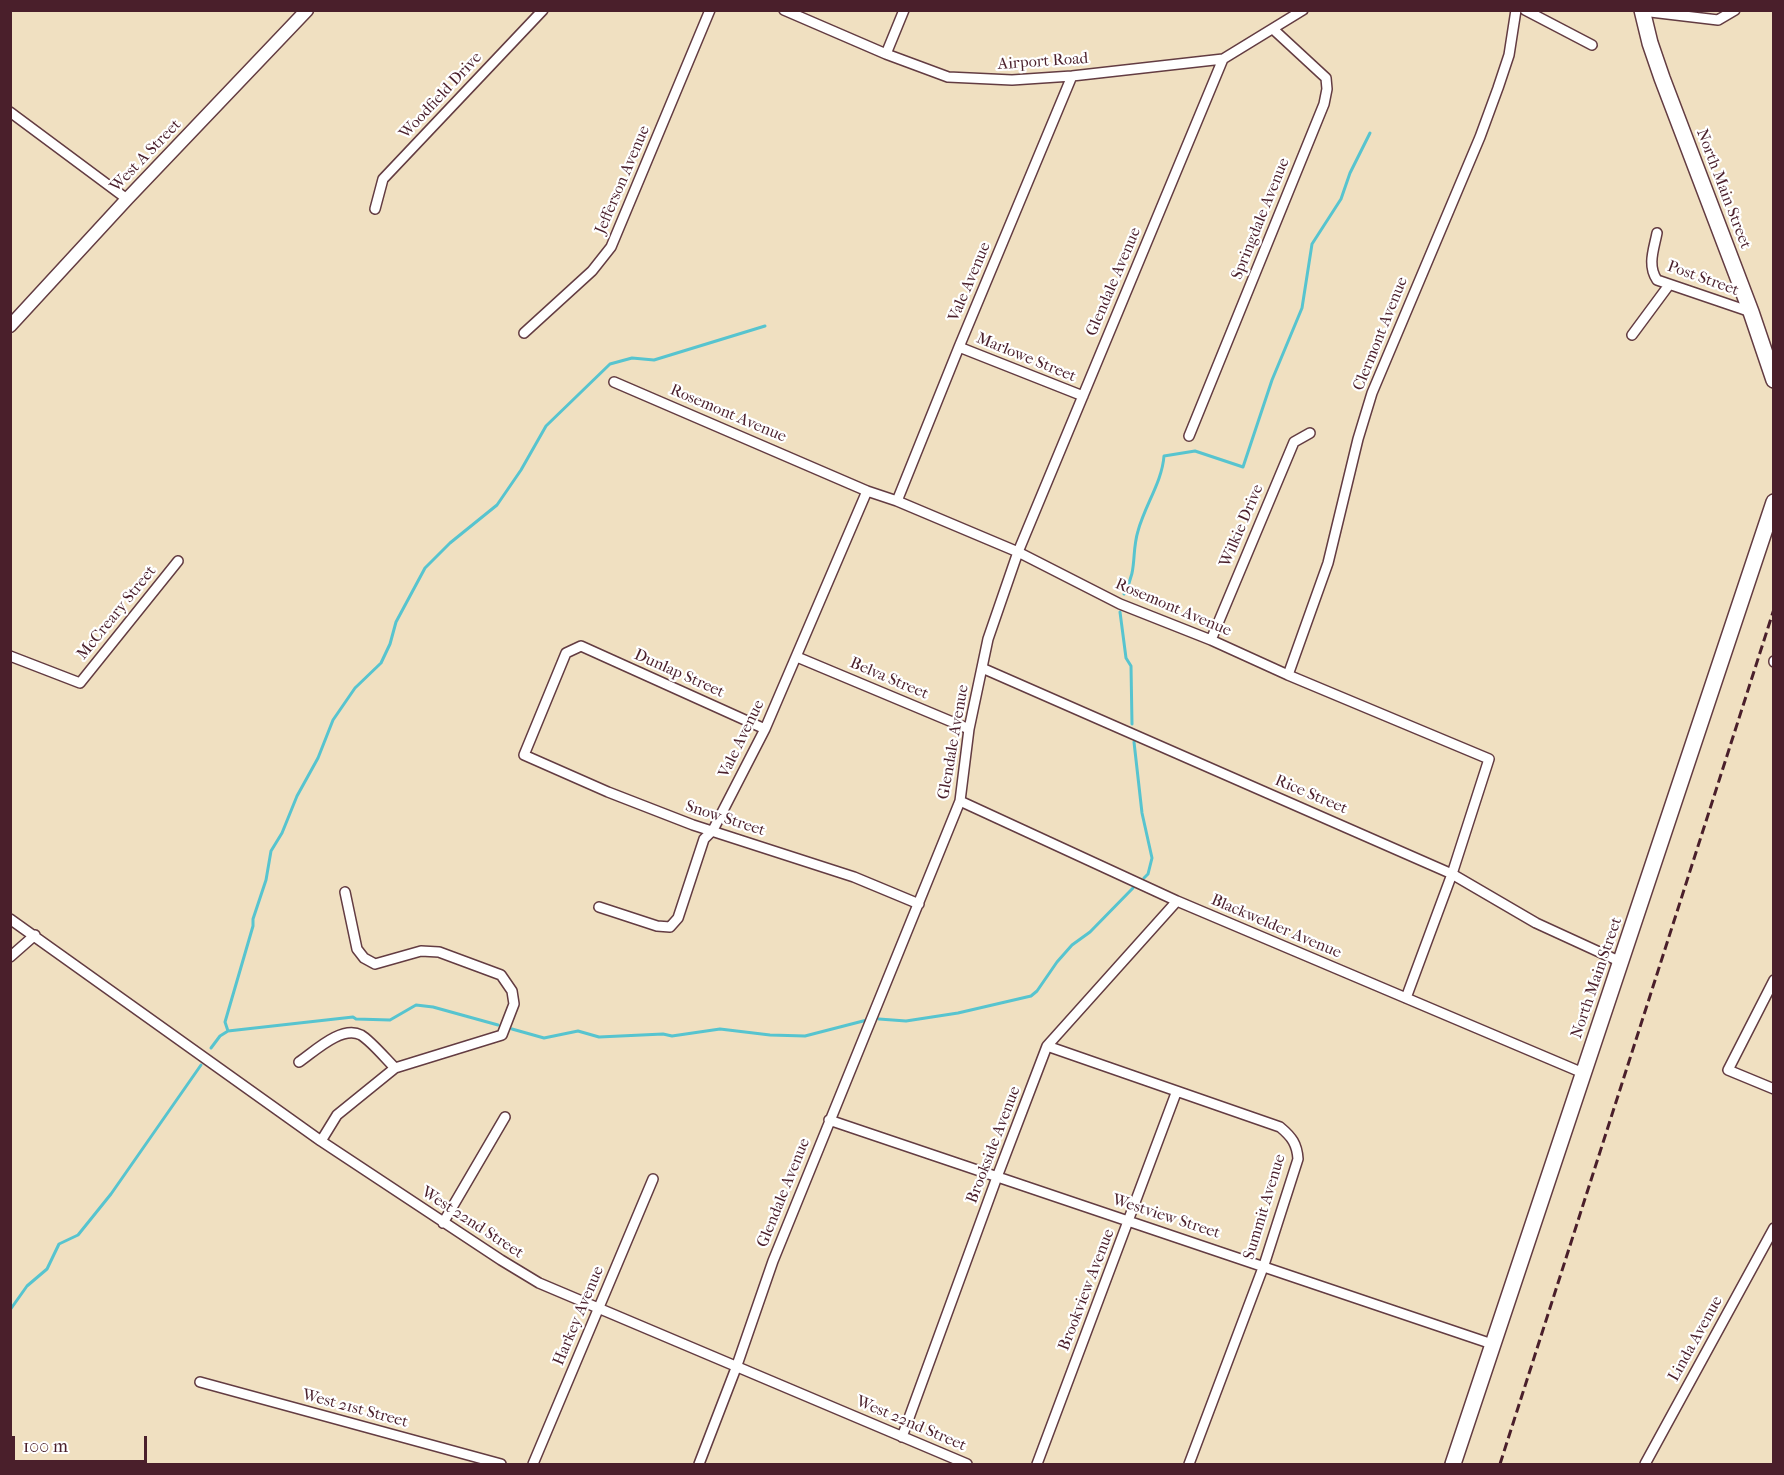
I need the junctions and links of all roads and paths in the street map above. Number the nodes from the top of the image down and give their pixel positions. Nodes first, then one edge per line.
1 (308, 10) edge
2 (543, 10) edge
3 (710, 10) edge
4 (784, 10) edge
5 (904, 10) edge
6 (1303, 10) edge
7 (1516, 10) edge
8 (1525, 10) edge
9 (1735, 10) edge
10 (1642, 11) edge
11 (1273, 29) junction
12 (1592, 45) dead end
13 (886, 54) junction
14 (1223, 59) junction
15 (1072, 76) junction
16 (10, 112) edge
17 (127, 199) junction
18 (375, 209) dead end
19 (1657, 232) dead end
20 (1669, 285) junction
21 (1751, 312) junction
22 (10, 326) edge
23 (524, 333) dead end
24 (1632, 335) dead end
25 (959, 347) junction
26 (1773, 380) edge
27 (614, 382) dead end
28 (1083, 396) junction
29 (1310, 433) dead end
30 (1190, 436) dead end
31 (867, 491) junction
32 (897, 501) junction
33 (1773, 502) edge
34 (1018, 552) junction
35 (178, 561) dead end
36 (1211, 640) junction
37 (10, 656) edge
38 (797, 657) junction
39 (982, 668) junction
40 (1288, 675) junction
41 (765, 729) junction
42 (969, 729) junction
43 (524, 755) joint
44 (960, 801) junction
45 (713, 830) junction
46 (1452, 874) junction
47 (345, 891) dead end
48 (1177, 901) junction
49 (919, 904) junction
50 (599, 907) dead end
51 (10, 919) edge
52 (35, 935) junction
53 (10, 957) edge
54 (1622, 962) junction
55 (1773, 980) edge
56 (1406, 998) junction
57 (1047, 1046) junction
58 (299, 1062) dead end
59 (394, 1068) junction
60 (1583, 1073) junction
61 (1773, 1089) edge
62 (1176, 1093) junction
63 (505, 1117) dead end
64 (829, 1120) junction
65 (321, 1141) junction
66 (997, 1177) junction
67 (653, 1179) dead end
68 (1129, 1221) junction
69 (443, 1222) junction
70 (1773, 1228) edge
71 (1264, 1265) junction
72 (599, 1308) junction
73 (1492, 1344) junction
74 (736, 1368) junction
75 (200, 1382) dead end
76 (902, 1437) junction
77 (501, 1464) edge
78 (533, 1464) edge
79 (699, 1464) edge
80 (967, 1464) edge
81 (1037, 1464) edge
82 (1189, 1464) edge
83 (1453, 1464) edge
84 (1645, 1464) edge

1 - 17 street, West A Street
2 - 18 street, Woodfield Drive
3 - 23 street, Jefferson Avenue
4 - 13 street, Airport Road
5 - 13 street
6 - 11 street, Airport Road
7 - 40 street, Clermont Avenue
8 - 12 street
9 - 10 street
10 - 21 main road, North Main Street
11 - 14 street, Airport Road
11 - 30 street, Springdale Avenue
13 - 15 street, Airport Road
14 - 15 street, Airport Road
14 - 28 street, Glendale Avenue
15 - 25 street, Vale Avenue
16 - 17 street
17 - 22 street, West A Street
19 - 20 street, Post Street
20 - 21 street, Post Street
20 - 24 street
21 - 26 main road, North Main Street
25 - 28 street, Marlowe Street
25 - 32 street, Vale Avenue
27 - 31 street, Rosemont Avenue
28 - 34 street, Glendale Avenue
29 - 36 street, Wilkie Drive
31 - 32 street, Rosemont Avenue
31 - 38 street, Vale Avenue
32 - 34 street, Rosemont Avenue
33 - 54 main road, North Main Street
34 - 36 street, Rosemont Avenue
34 - 39 street, Glendale Avenue
35 - 37 street, McCreary Street
36 - 40 street, Rosemont Avenue
38 - 41 street, Vale Avenue
38 - 42 street, Belva Street
39 - 42 street, Glendale Avenue
39 - 46 street, Rice Street
40 - 46 street, Rosemont Avenue
41 - 43 street, Dunlap Street
41 - 45 street, Vale Avenue
42 - 44 street, Glendale Avenue
43 - 45 street, Snow Street
44 - 48 street, Blackwelder Avenue
44 - 49 street, Glendale Avenue
45 - 49 street, Snow Street
45 - 50 street, Vale Avenue
46 - 54 street, Rice Street
46 - 56 street, Rosemont Avenue
47 - 59 street
48 - 56 street, Blackwelder Avenue
48 - 57 street, Brookside Avenue
49 - 64 street, Glendale Avenue
51 - 52 street, West 22nd Street
52 - 53 street
52 - 65 street, West 22nd Street
54 - 60 main road, North Main Street
55 - 61 street
56 - 60 street, Blackwelder Avenue
57 - 62 street, Summit Avenue
57 - 66 street, Brookside Avenue
58 - 59 street
59 - 65 street
60 - 73 main road, North Main Street
62 - 68 street, Brookview Avenue
62 - 71 street, Summit Avenue
63 - 69 street
64 - 66 street, Westview Street
64 - 74 street, Glendale Avenue
65 - 69 street, West 22nd Street
66 - 68 street, Westview Street
66 - 76 street, Brookside Avenue
67 - 72 street, Harkey Avenue
68 - 71 street, Westview Street
68 - 81 street, Brookview Avenue
69 - 72 street, West 22nd Street
70 - 84 street, Linda Avenue
71 - 73 street, Westview Street
71 - 82 street, Summit Avenue
72 - 74 street, West 22nd Street
72 - 78 street, Harkey Avenue
73 - 83 main road, North Main Street
74 - 76 street, West 22nd Street
74 - 79 street, Glendale Avenue
75 - 77 street, West 21st Street
76 - 80 street, West 22nd Street

